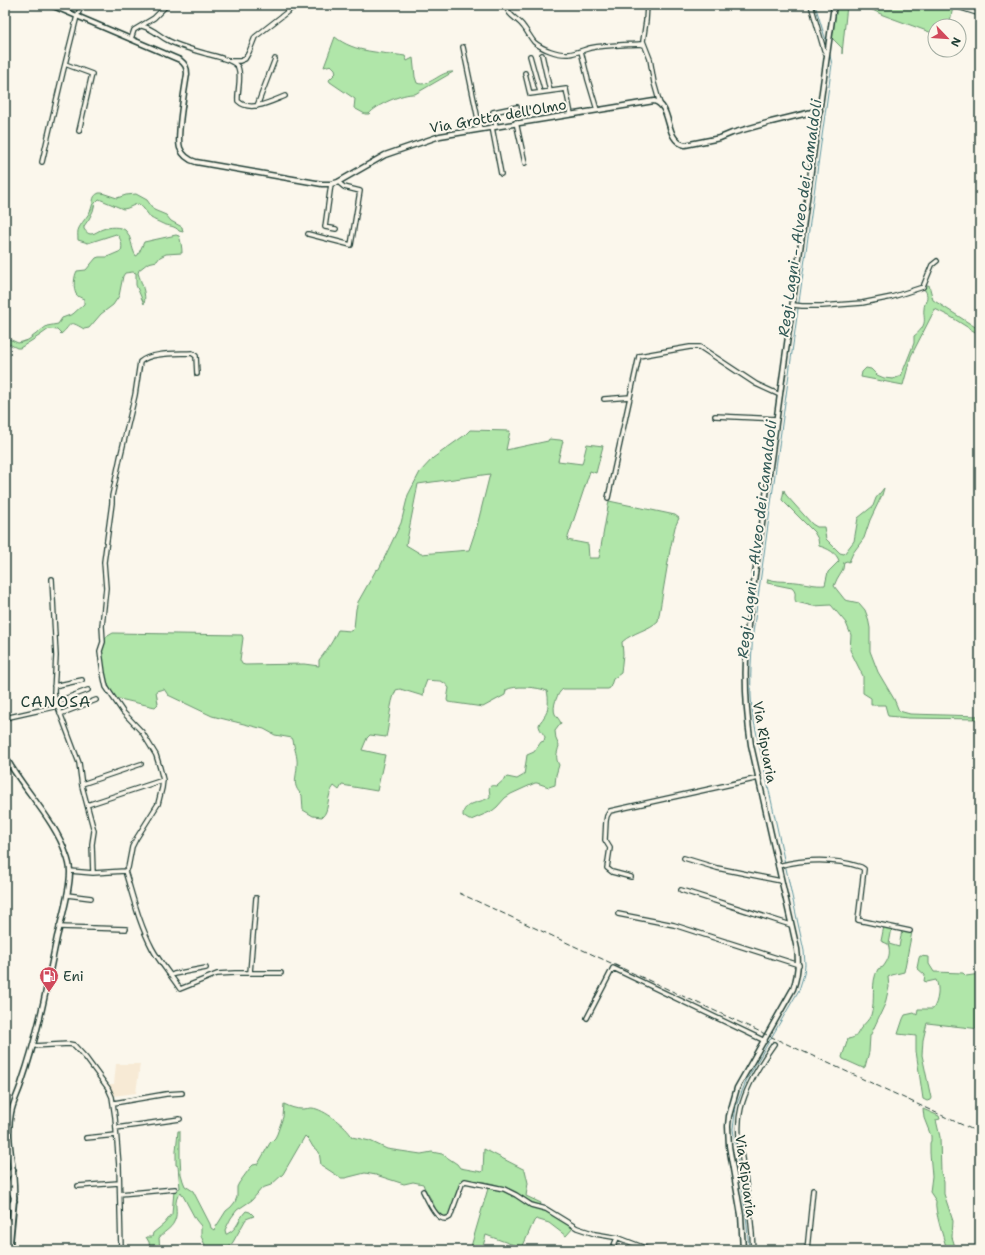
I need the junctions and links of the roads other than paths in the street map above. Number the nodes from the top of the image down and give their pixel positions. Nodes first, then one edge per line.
1 (51, 5) edge
2 (82, 5) edge
3 (167, 5) edge
4 (296, 5) edge
5 (506, 5) edge
6 (647, 5) edge
7 (812, 5) edge
8 (834, 5) edge
9 (952, 5) edge
10 (980, 14) edge
11 (78, 16) junction
12 (142, 26) junction
13 (131, 39) junction
14 (644, 45) junction
15 (463, 47) dead end
16 (581, 51) junction
17 (542, 55) dead end
18 (827, 55) junction
19 (530, 56) dead end
20 (275, 59) dead end
21 (229, 60) junction
22 (65, 64) junction
23 (525, 73) dead end
24 (550, 91) junction
25 (540, 92) junction
26 (285, 96) dead end
27 (660, 104) junction
28 (257, 106) junction
29 (517, 107) dead end
30 (597, 110) junction
31 (820, 110) junction
32 (571, 114) junction
33 (516, 122) junction
34 (494, 126) junction
35 (480, 129) junction
36 (79, 131) dead end
37 (42, 162) dead end
38 (525, 163) dead end
39 (501, 174) dead end
40 (338, 182) junction
41 (331, 184) junction
42 (336, 229) dead end
43 (308, 234) dead end
44 (937, 260) dead end
45 (793, 305) junction
46 (197, 374) dead end
47 (780, 394) junction
48 (630, 397) junction
49 (604, 398) dead end
50 (715, 416) dead end
51 (777, 419) junction
52 (608, 498) dead end
53 (52, 579) dead end
54 (82, 680) dead end
55 (54, 686) junction
56 (88, 690) dead end
57 (96, 700) dead end
58 (56, 702) junction
59 (60, 714) junction
60 (5, 718) edge
61 (5, 756) edge
62 (141, 764) dead end
63 (759, 778) junction
64 (163, 780) junction
65 (82, 784) junction
66 (87, 805) junction
67 (684, 858) dead end
68 (779, 866) junction
69 (70, 871) junction
70 (125, 871) junction
71 (93, 873) junction
72 (631, 877) dead end
73 (781, 881) junction
74 (681, 890) dead end
75 (67, 895) junction
76 (91, 898) dead end
77 (256, 898) dead end
78 (618, 914) dead end
79 (791, 925) junction
80 (60, 927) junction
81 (126, 929) dead end
82 (910, 931) dead end
83 (799, 965) junction
84 (206, 968) dead end
85 (250, 973) junction
86 (282, 973) dead end
87 (171, 976) junction
88 (586, 1018) dead end
89 (765, 1041) junction
90 (774, 1044) dead end
91 (33, 1046) junction
92 (182, 1093) dead end
93 (114, 1103) junction
94 (180, 1119) dead end
95 (116, 1128) junction
96 (116, 1135) junction
97 (86, 1138) dead end
98 (13, 1173) junction
99 (5, 1176) edge
100 (119, 1183) junction
101 (78, 1186) dead end
102 (6, 1188) edge
103 (175, 1190) dead end
104 (813, 1190) dead end
105 (423, 1191) dead end
106 (120, 1194) junction
107 (14, 1198) junction
108 (5, 1208) edge
109 (5, 1214) edge
110 (617, 1238) junction
111 (9, 1247) edge
112 (121, 1250) edge
113 (612, 1250) edge
114 (650, 1250) edge
115 (743, 1250) edge
116 (753, 1250) edge
117 (807, 1250) edge

1 - 11 street, Via Grotta dell'Olmo
2 - 11 street
3 - 12 street
4 - 21 street
5 - 16 street
6 - 14 street
7 - 18 street
8 - 18 street, Via Ripuaria
9 - 10 street
11 - 13 street, Via Grotta dell'Olmo
11 - 22 street
12 - 13 street
12 - 21 street
13 - 41 street, Via Grotta dell'Olmo
14 - 16 street
14 - 27 street
15 - 35 street
16 - 30 street
17 - 24 street
18 - 31 street, Via Ripuaria
19 - 25 street
20 - 28 street
21 - 28 street
22 - 36 street
22 - 37 street
23 - 25 street
24 - 25 street
24 - 32 street
26 - 28 street
27 - 30 street, Via Grotta dell'Olmo
27 - 31 street
29 - 34 street
30 - 32 street, Via Grotta dell'Olmo
31 - 45 street, Via Ripuaria
32 - 33 street, Via Grotta dell'Olmo
33 - 34 street, Via Grotta dell'Olmo
33 - 38 street
34 - 35 street, Via Grotta dell'Olmo
34 - 39 street
35 - 40 street, Via Grotta dell'Olmo
40 - 41 street, Via Grotta dell'Olmo
40 - 43 street
41 - 42 street
44 - 45 street
45 - 47 street, Via Ripuaria
46 - 64 street
47 - 48 street
47 - 51 street, Via Ripuaria
48 - 49 street
48 - 52 street
50 - 51 street
51 - 63 street, Via Ripuaria
53 - 55 street
54 - 55 street
55 - 58 street
56 - 58 street
57 - 59 street
58 - 59 street
58 - 60 street
59 - 65 street
61 - 69 street
62 - 65 street
63 - 68 street, Via Ripuaria
63 - 72 street
64 - 66 street
64 - 70 street
65 - 66 street
66 - 71 street
67 - 73 street
68 - 73 street, Via Ripuaria
68 - 82 street
69 - 71 street
69 - 75 street
70 - 71 street
70 - 87 street
73 - 79 street, Via Ripuaria
74 - 79 street
75 - 76 street
75 - 80 street
77 - 85 street
78 - 83 street
79 - 83 street, Via Ripuaria
80 - 81 street
80 - 91 street
83 - 89 street, Via Ripuaria
84 - 87 street
85 - 86 street
85 - 87 street
88 - 89 street
89 - 115 street, Via Ripuaria
90 - 116 street
91 - 93 street
91 - 98 street
92 - 93 street
93 - 95 street
94 - 95 street
95 - 96 street
96 - 97 street
96 - 100 street
98 - 99 main road
98 - 102 street
98 - 107 street
100 - 101 street
100 - 106 street
102 - 107 main road
103 - 106 street
104 - 117 street
105 - 110 street
106 - 112 street
107 - 108 main road
107 - 111 main road
109 - 111 main road
110 - 113 street
110 - 114 street

